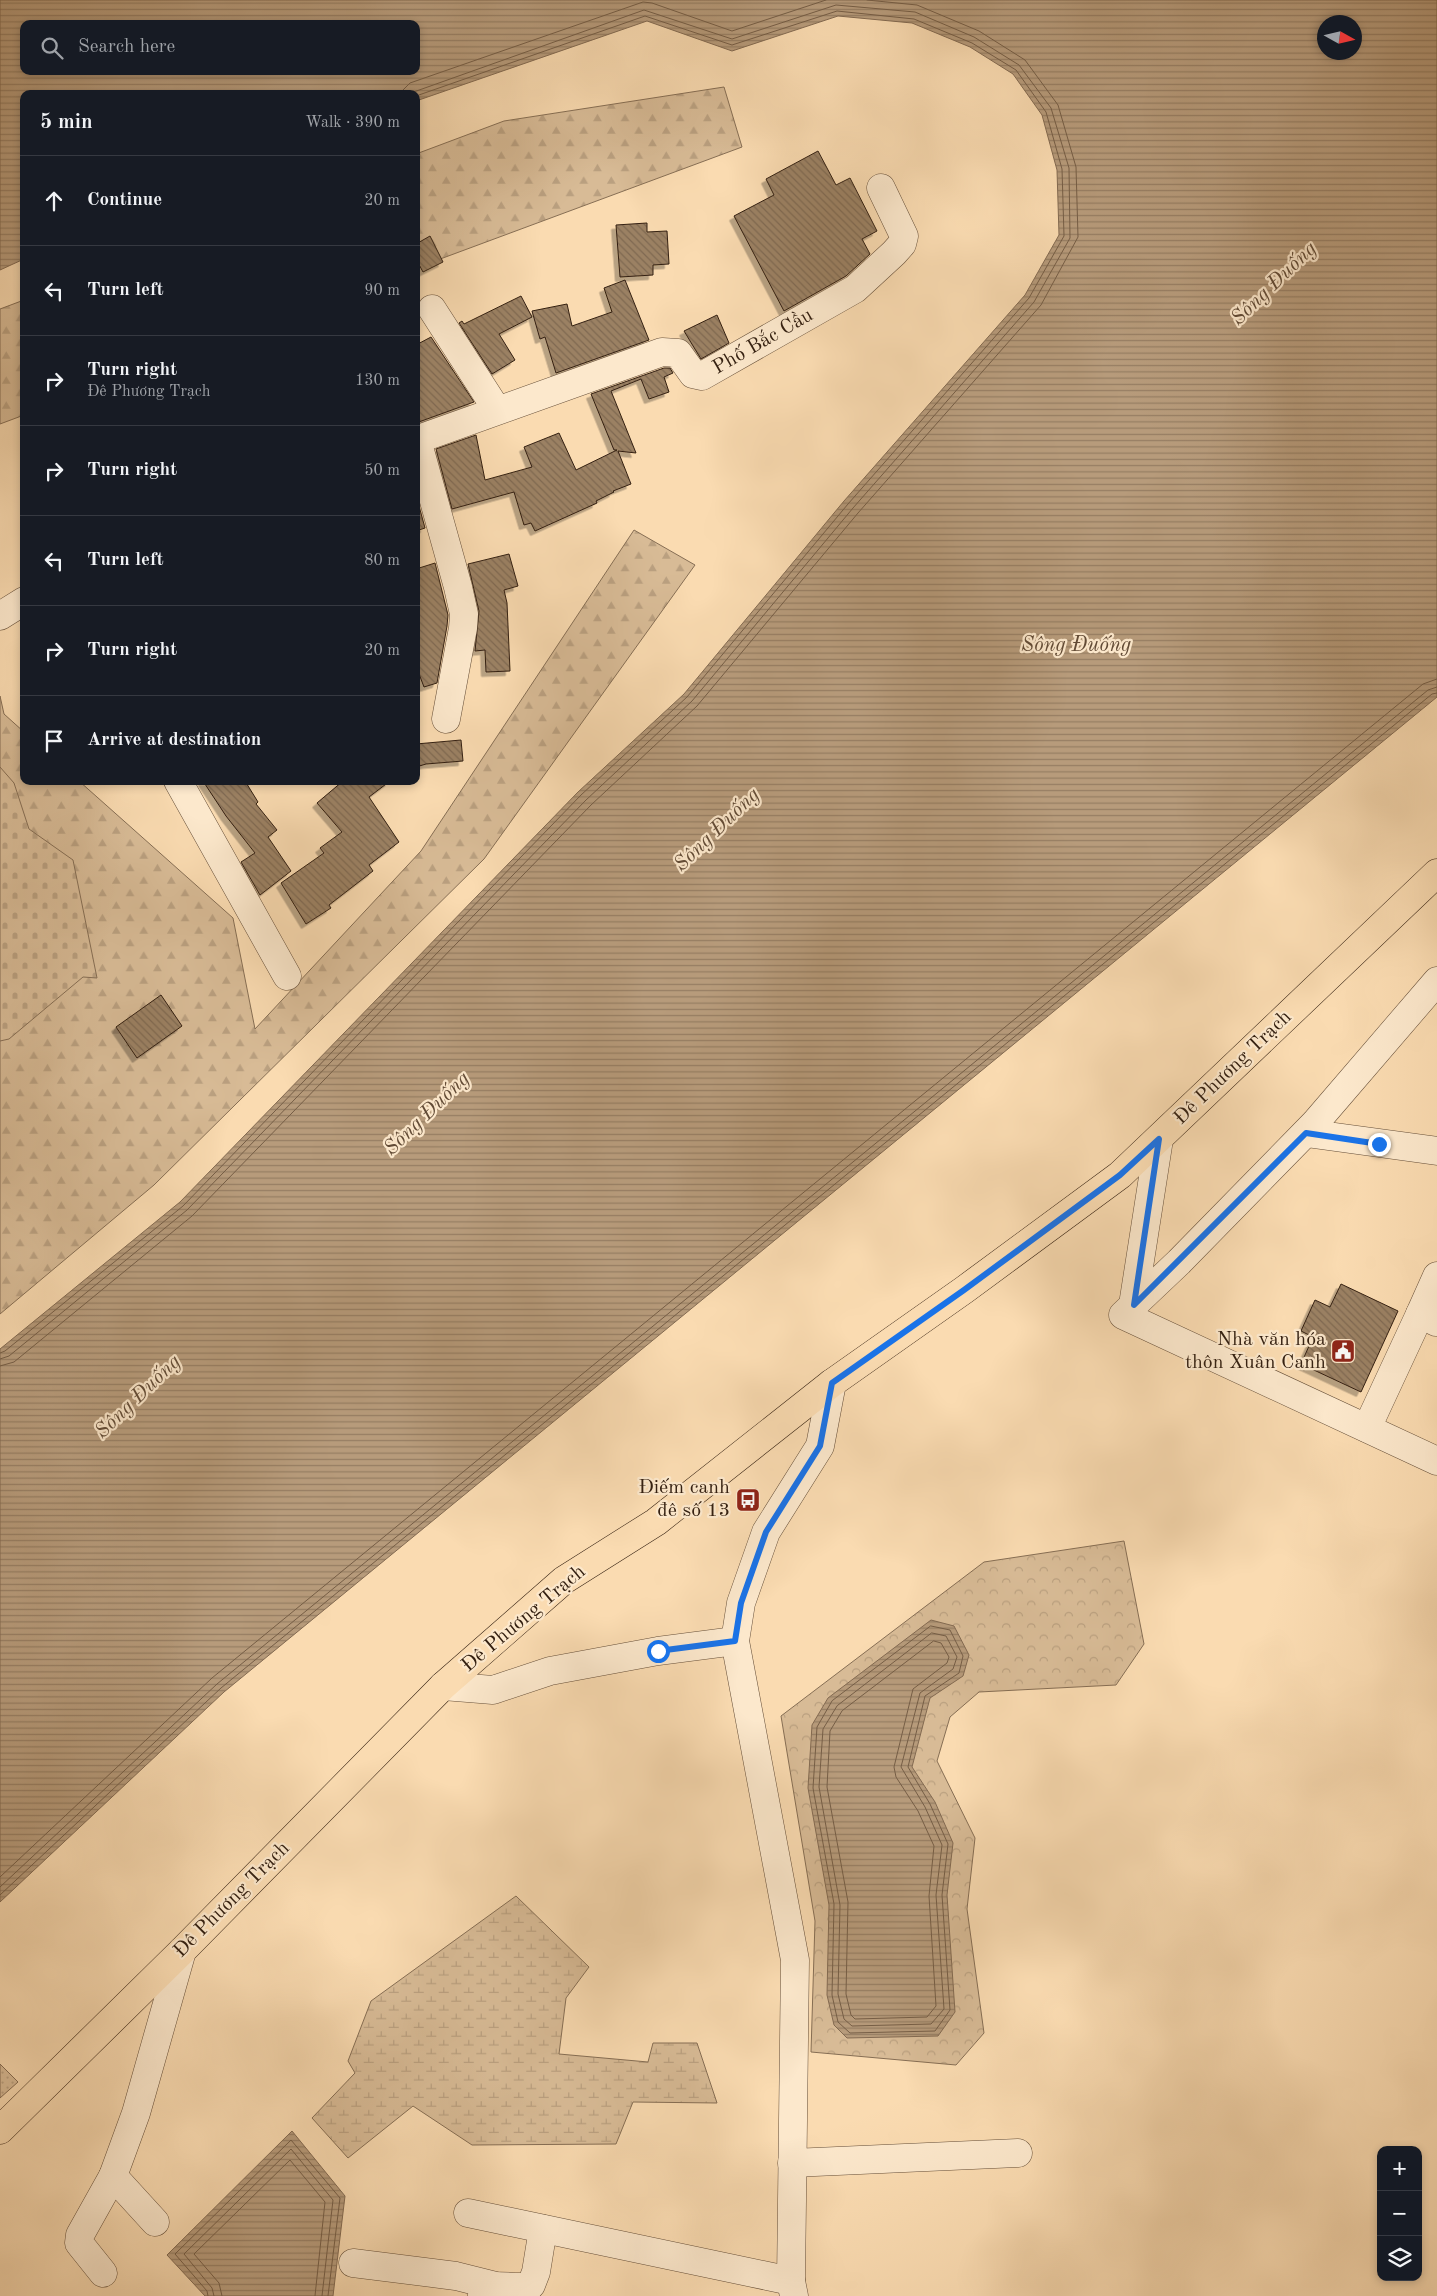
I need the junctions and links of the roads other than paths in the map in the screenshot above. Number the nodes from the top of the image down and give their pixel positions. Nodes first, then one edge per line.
1 (881, 188) dead end
2 (432, 309) dead end
3 (497, 410) junction
4 (420, 439) edge
5 (420, 453) edge
6 (20, 604) edge
7 (0, 616) edge
8 (446, 720) dead end
9 (180, 785) edge
10 (1437, 873) edge
11 (1437, 888) edge
12 (1408, 901) junction
13 (287, 976) dead end
14 (1437, 981) edge
15 (1306, 1133) junction
16 (1159, 1139) junction
17 (1437, 1151) edge
18 (1437, 1276) edge
19 (1134, 1305) junction
20 (1429, 1318) edge
21 (832, 1383) junction
22 (1368, 1428) junction
23 (1437, 1461) edge
24 (735, 1641) junction
25 (444, 1686) junction
26 (182, 1951) junction
27 (0, 2130) edge
28 (1018, 2154) dead end
29 (792, 2163) junction
30 (113, 2176) junction
31 (468, 2213) dead end
32 (155, 2222) dead end
33 (543, 2229) junction
34 (353, 2263) dead end
35 (103, 2273) dead end
36 (793, 2289) edge
37 (489, 2291) edge

1 - 3 street, Phố Bắc Cầu
2 - 3 street
3 - 4 street, Phố Bắc Cầu
5 - 8 street
6 - 7 street
9 - 13 street
10 - 12 main road, Đê Phương Trạch
11 - 12 street
12 - 16 main road, Đê Phương Trạch
14 - 15 street
15 - 17 street
15 - 19 street
16 - 19 street
16 - 21 main road, Đê Phương Trạch
18 - 20 street
19 - 22 street
20 - 22 street
21 - 24 street
21 - 25 main road, Đê Phương Trạch
22 - 23 street
24 - 25 street
24 - 29 street
25 - 26 main road, Đê Phương Trạch
26 - 27 main road, Đê Phương Trạch
26 - 30 street
28 - 29 street
29 - 36 street
30 - 32 street
30 - 35 street
31 - 33 street
33 - 36 street
33 - 37 street
34 - 37 street

